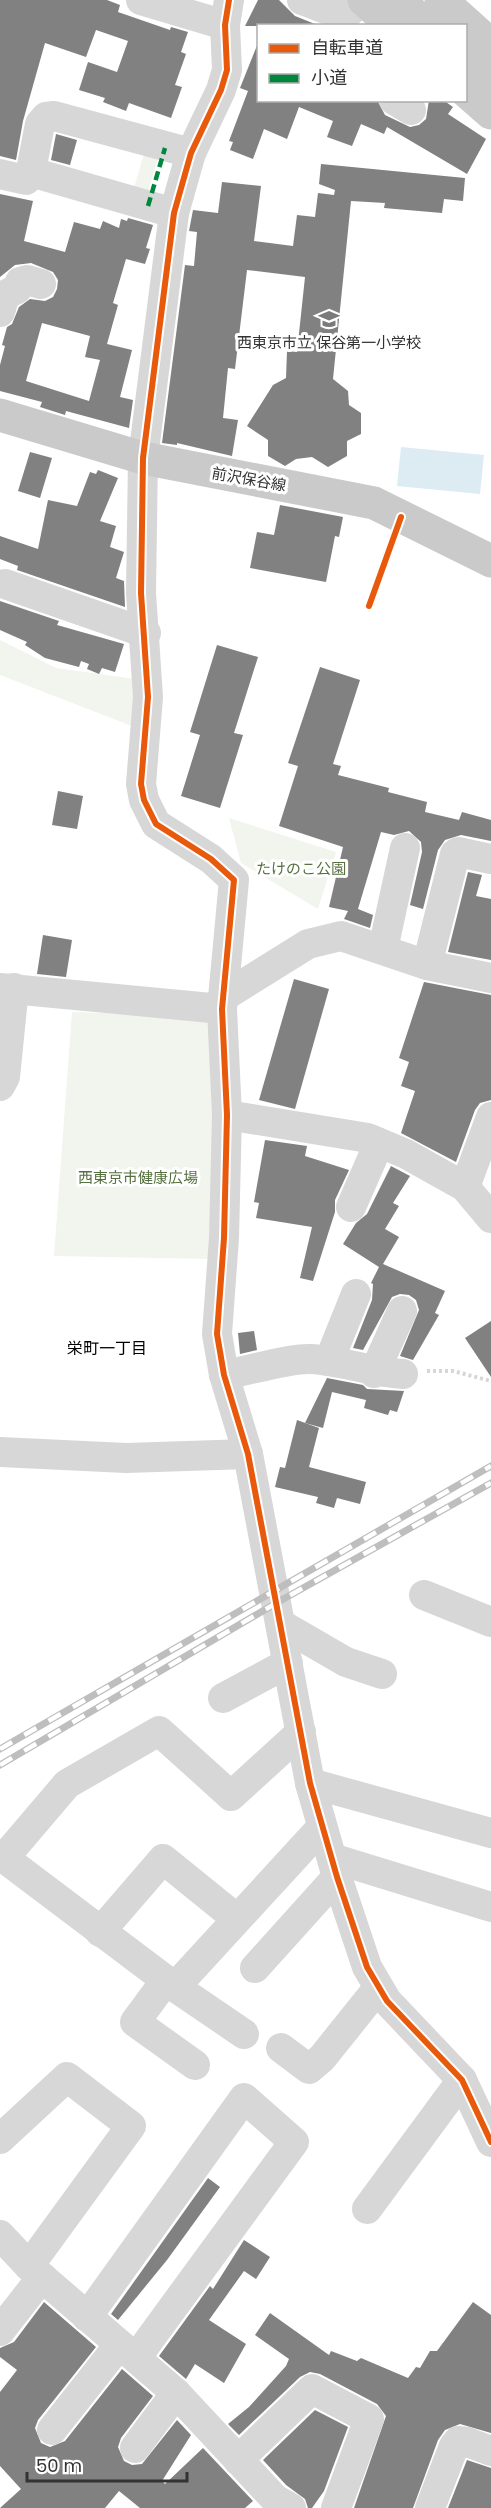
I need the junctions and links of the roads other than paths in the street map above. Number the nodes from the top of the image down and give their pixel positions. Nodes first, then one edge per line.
1 (141, 0) edge
2 (302, 0) edge
3 (364, 0) edge
4 (398, 0) edge
5 (441, 0) edge
6 (227, 13) edge
7 (391, 24) edge
8 (425, 24) edge
9 (463, 24) edge
10 (473, 35) edge
11 (467, 62) edge
12 (491, 65) edge
13 (491, 82) edge
14 (467, 93) edge
15 (491, 114) edge
16 (190, 153) junction
17 (31, 172) junction
18 (0, 174) edge
19 (174, 213) junction
20 (41, 284) dead end
21 (0, 312) edge
22 (0, 415) edge
23 (143, 458) junction
24 (491, 561) edge
25 (5, 584) dead end
26 (146, 633) junction
27 (405, 848) dead end
28 (491, 860) edge
29 (383, 949) junction
30 (427, 965) junction
31 (491, 978) edge
32 (7, 988) edge
33 (223, 1003) junction
34 (0, 1086) edge
35 (227, 1115) junction
36 (491, 1117) edge
37 (379, 1143) junction
38 (465, 1187) junction
39 (351, 1207) dead end
40 (491, 1218) edge
41 (356, 1294) dead end
42 (402, 1311) dead end
43 (329, 1361) junction
44 (224, 1375) junction
45 (0, 1452) edge
46 (248, 1454) junction
47 (424, 1595) dead end
48 (491, 1622) edge
49 (282, 1625) junction
50 (288, 1663) junction
51 (382, 1674) dead end
52 (223, 1698) dead end
53 (301, 1732) junction
54 (310, 1784) junction
55 (322, 1827) junction
56 (491, 1833) edge
57 (2, 1857) edge
58 (334, 1868) junction
59 (491, 1906) edge
60 (237, 1919) junction
61 (100, 1932) junction
62 (255, 1968) dead end
63 (170, 1984) junction
64 (378, 1988) junction
65 (244, 2034) dead end
66 (281, 2048) dead end
67 (195, 2066) dead end
68 (462, 2080) junction
69 (0, 2139) edge
70 (491, 2142) edge
71 (367, 2209) dead end
72 (0, 2235) edge
73 (35, 2271) junction
74 (87, 2317) junction
75 (0, 2331) edge
76 (128, 2352) junction
77 (176, 2393) junction
78 (52, 2430) dead end
79 (135, 2448) dead end
80 (491, 2451) edge
81 (238, 2460) junction
82 (291, 2508) edge
83 (336, 2508) edge
84 (430, 2508) edge

1 - 6 street
2 - 3 street
3 - 7 main road
4 - 8 main road
5 - 9 main road
6 - 16 street
10 - 12 main road
11 - 13 main road
14 - 15 main road
16 - 17 street
16 - 19 street
17 - 18 street
17 - 19 street
19 - 23 street
20 - 21 street
22 - 23 main road, 前沢保谷線
23 - 24 main road, 前沢保谷線
23 - 26 street
25 - 26 street
26 - 33 street
27 - 29 street
28 - 30 street
29 - 30 street
29 - 33 street
30 - 31 street
32 - 33 street
32 - 34 street
33 - 35 street
35 - 37 street
35 - 44 street
36 - 38 street
37 - 38 street
37 - 39 street
38 - 40 street
41 - 43 street
42 - 43 street
43 - 44 street
44 - 46 street
45 - 46 street
46 - 49 street
47 - 48 street
49 - 50 street
49 - 51 street
50 - 52 street
50 - 53 street
53 - 54 street
53 - 57 street
54 - 55 street
54 - 56 street
55 - 58 street
55 - 60 street
57 - 61 street
58 - 59 street
58 - 62 street
58 - 64 street
60 - 61 street
60 - 63 street
61 - 63 street
63 - 65 street
63 - 67 street
64 - 66 street
64 - 68 street
68 - 70 street
68 - 71 street
69 - 73 street
72 - 73 street
73 - 74 street
73 - 75 street
74 - 76 street
74 - 76 street
76 - 77 street
76 - 78 street
77 - 79 street
77 - 81 street
80 - 84 street
81 - 82 street
81 - 83 street

